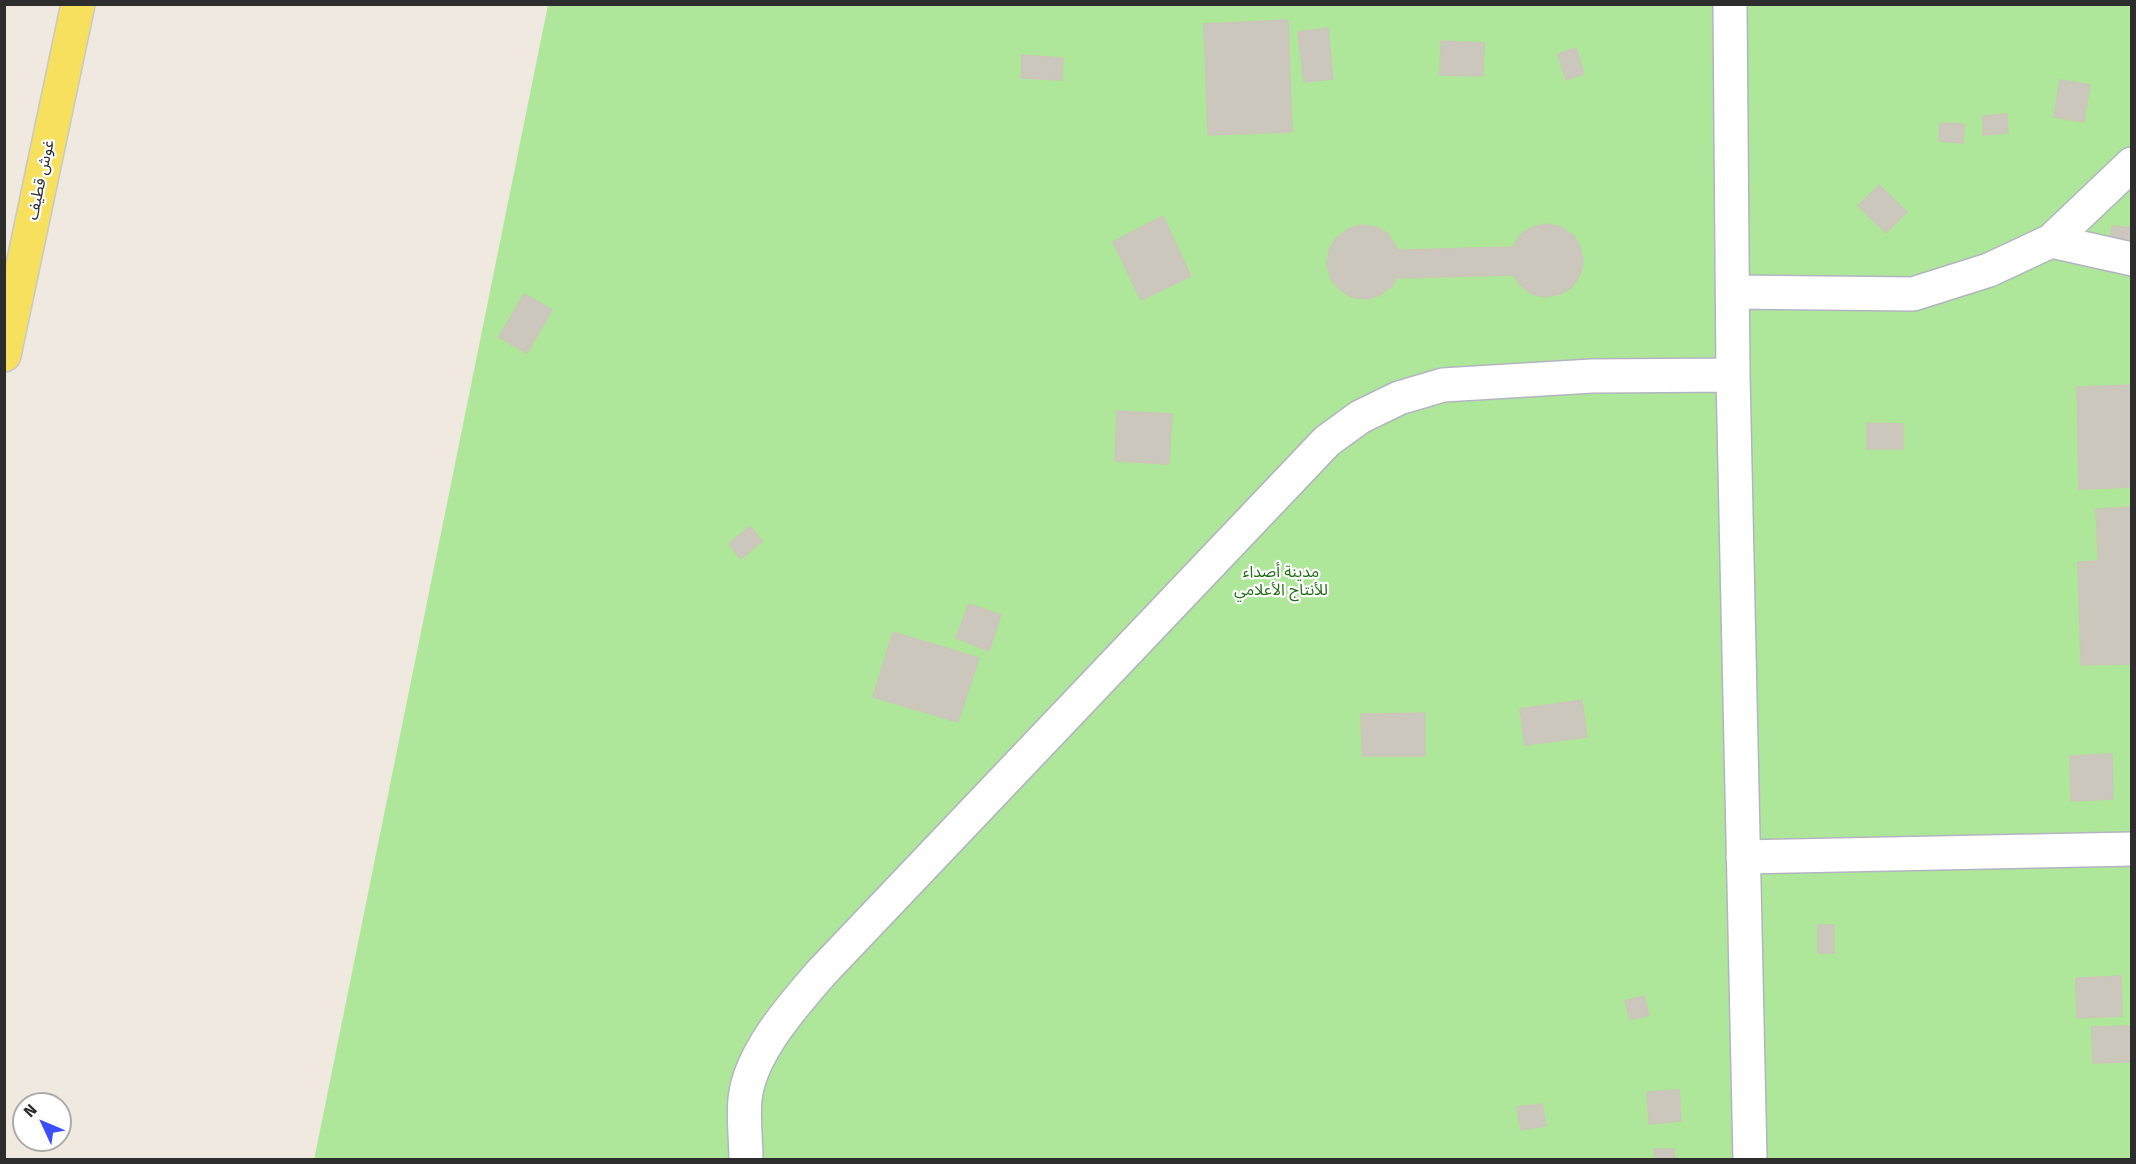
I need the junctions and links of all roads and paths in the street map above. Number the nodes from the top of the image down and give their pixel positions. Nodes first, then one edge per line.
1 (78, 4) edge
2 (1730, 4) edge
3 (2132, 164) edge
4 (2051, 241) junction
5 (2132, 259) edge
6 (1733, 292) junction
7 (4, 355) edge
8 (1732, 375) junction
9 (2132, 849) edge
10 (1743, 857) junction
11 (746, 1160) edge
12 (1750, 1160) edge

1 - 7 main road, غوش قطيف
2 - 6 street
3 - 4 street
4 - 5 street
4 - 6 street
6 - 8 street
8 - 10 street
8 - 11 street
9 - 10 street
10 - 12 street

